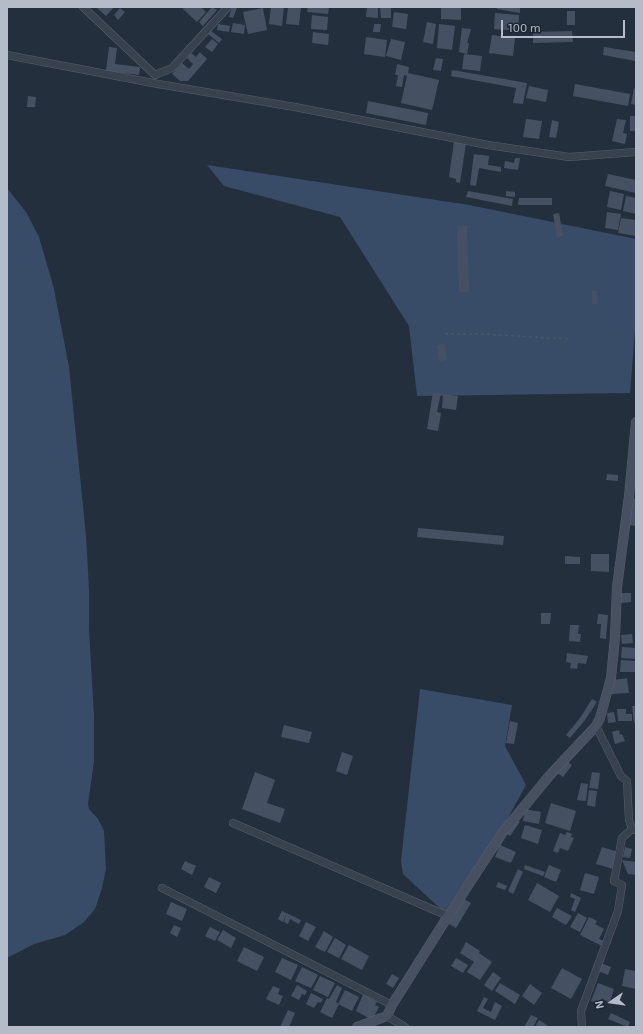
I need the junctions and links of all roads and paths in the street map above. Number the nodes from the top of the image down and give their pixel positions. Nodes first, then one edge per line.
1 (83, 7) edge
2 (228, 7) edge
3 (7, 55) edge
4 (636, 152) edge
5 (445, 334) dead end
6 (569, 339) dead end
7 (636, 422) edge
8 (596, 726) junction
9 (232, 823) dead end
10 (634, 830) edge
11 (162, 888) dead end
12 (448, 916) junction
13 (392, 1005) junction
14 (387, 1016) junction
15 (357, 1027) edge
16 (405, 1027) edge
17 (582, 1027) edge

1 - 2 street
3 - 4 street
5 - 6 path
7 - 8 street
8 - 10 street
8 - 12 street
9 - 12 street
10 - 17 street
11 - 13 street
12 - 13 street
13 - 14 street
14 - 15 street
14 - 16 street

